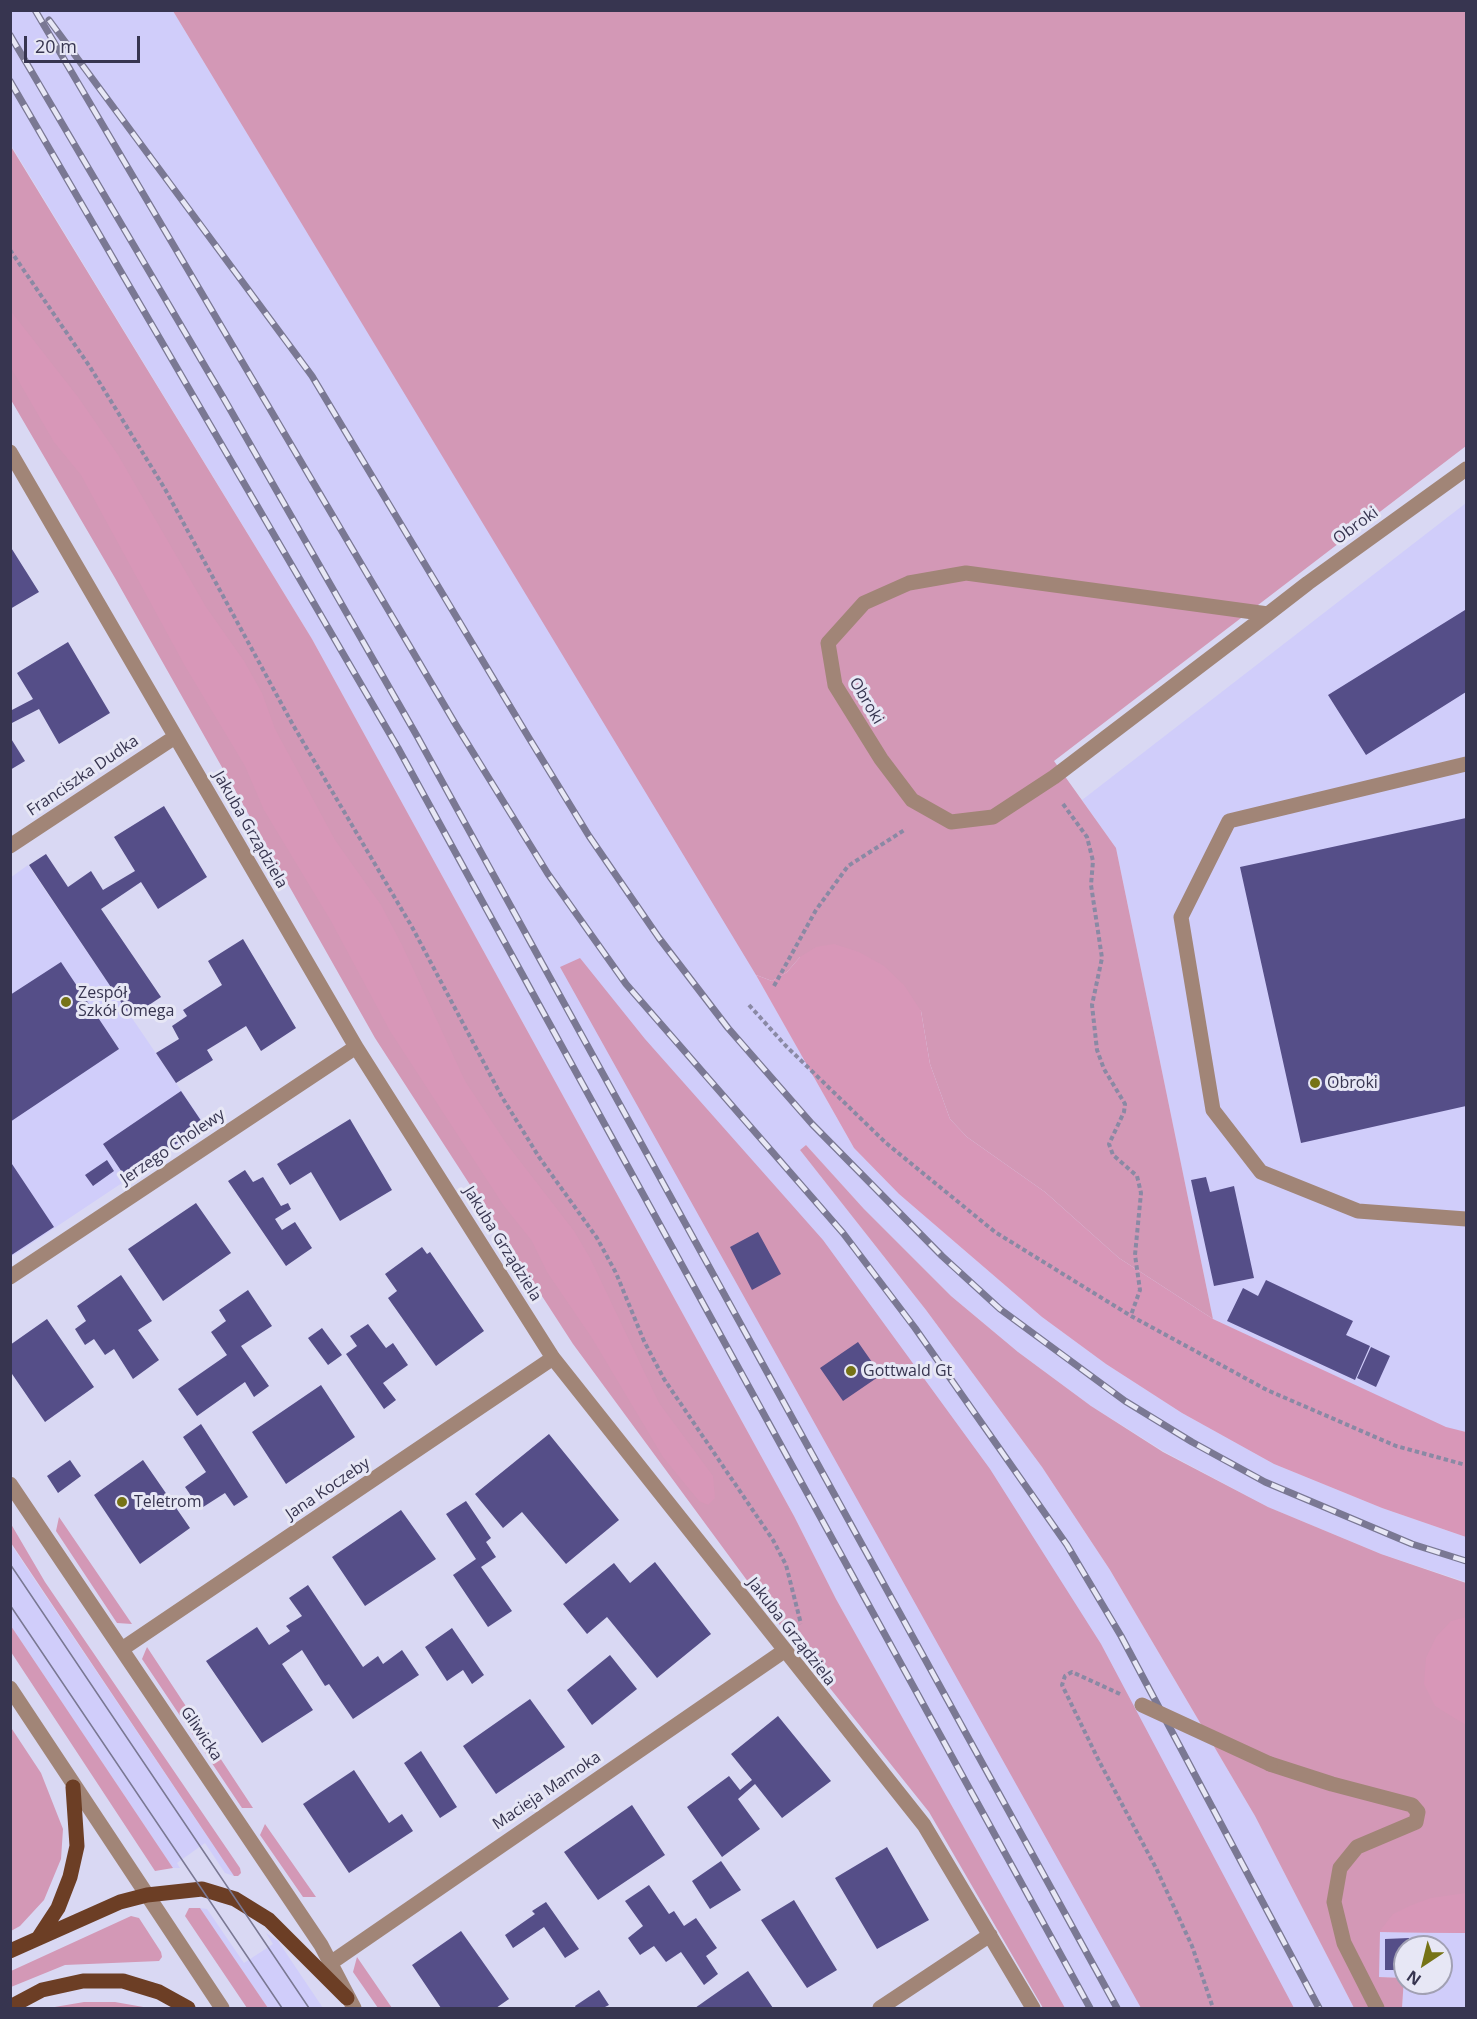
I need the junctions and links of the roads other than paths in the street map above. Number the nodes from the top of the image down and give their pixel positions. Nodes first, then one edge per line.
1 (10, 452) edge
2 (1467, 469) edge
3 (1268, 614) junction
4 (175, 737) junction
5 (1467, 764) edge
6 (10, 846) edge
7 (356, 1047) junction
8 (1467, 1219) edge
9 (10, 1277) edge
10 (553, 1358) junction
11 (10, 1484) edge
12 (122, 1649) junction
13 (784, 1652) junction
14 (10, 1688) edge
15 (1142, 1705) road end
16 (74, 1787) junction
17 (147, 1895) junction
18 (990, 1935) junction
19 (39, 1937) junction
20 (10, 1951) edge
21 (332, 1962) junction
22 (350, 2003) edge
23 (10, 2007) edge
24 (188, 2008) edge
25 (222, 2008) edge
26 (880, 2008) edge
27 (1033, 2008) edge
28 (1377, 2008) edge

1 - 4 street, Jakuba Grządziela
2 - 3 street, Obroki
3 - 3 street, Obroki
4 - 6 street, Franciszka Dudka
4 - 7 street, Jakuba Grządziela
5 - 8 street
7 - 9 street, Jerzego Cholewy
7 - 10 street, Jakuba Grządziela
10 - 12 street, Jana Koczeby
10 - 13 street, Jakuba Grządziela
11 - 12 street, Gliwicka
12 - 21 street, Gliwicka
13 - 18 street, Jakuba Grządziela
13 - 21 street, Macieja Mamoka
14 - 16 street
15 - 28 street, bridge
16 - 17 street
16 - 19 main road
17 - 19 main road
17 - 22 main road
17 - 25 street
18 - 26 street
18 - 27 street, Jakuba Grządziela
19 - 20 main road
21 - 22 street, Gliwicka
23 - 24 main road

